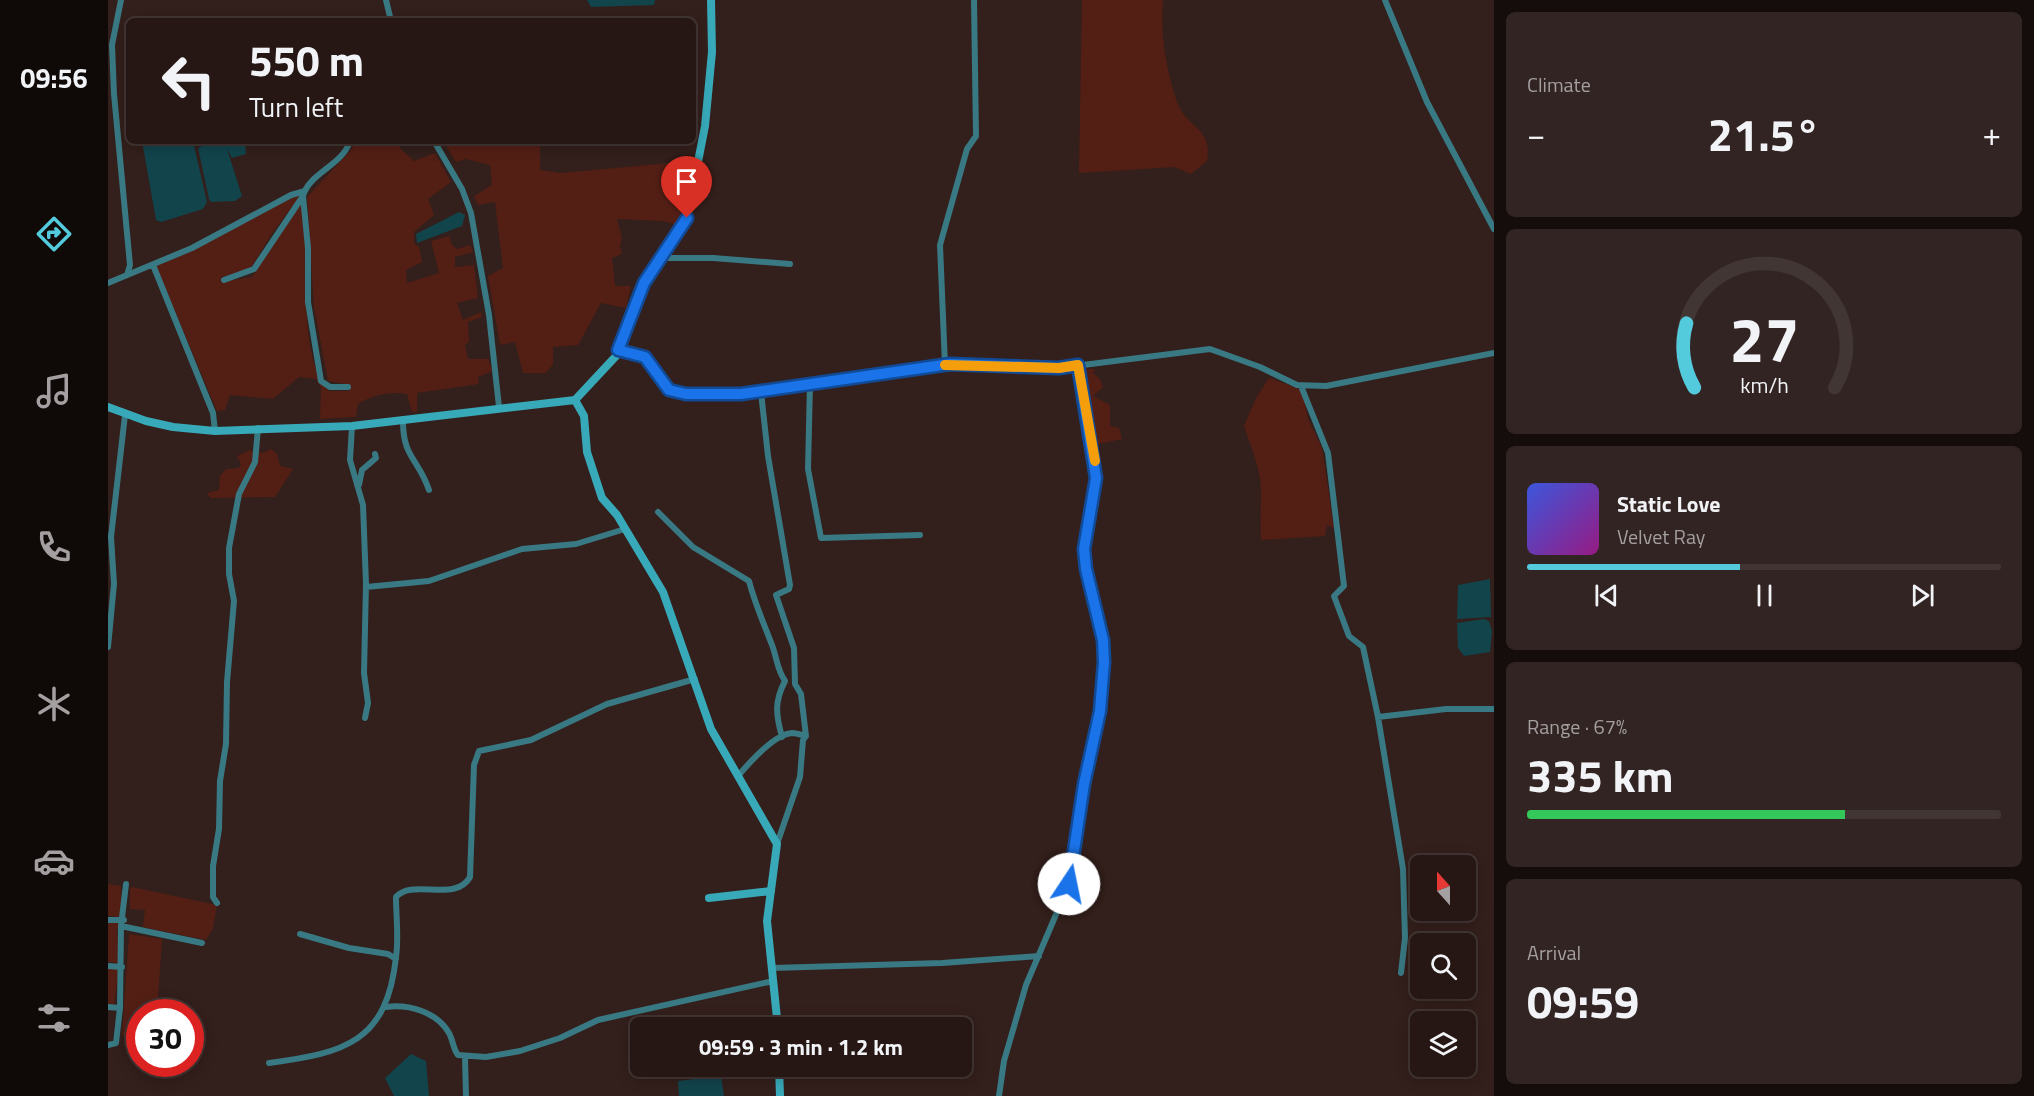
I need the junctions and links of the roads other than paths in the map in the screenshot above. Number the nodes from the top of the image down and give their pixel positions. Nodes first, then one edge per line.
1 (121, 0) edge
2 (386, 0) edge
3 (711, 0) edge
4 (975, 0) edge
5 (1385, 0) edge
6 (390, 18) edge
7 (348, 144) edge
8 (436, 144) edge
9 (304, 194) junction
10 (1494, 229) edge
11 (660, 258) junction
12 (790, 264) dead end
13 (153, 265) junction
14 (127, 275) junction
15 (224, 280) dead end
16 (108, 283) edge
17 (618, 350) junction
18 (1494, 353) edge
19 (945, 365) junction
20 (1078, 365) junction
21 (810, 383) junction
22 (1301, 386) junction
23 (348, 387) dead end
24 (761, 392) junction
25 (575, 400) junction
26 (108, 407) edge
27 (499, 407) junction
28 (125, 415) junction
29 (403, 421) junction
30 (352, 426) junction
31 (258, 428) junction
32 (215, 431) junction
33 (375, 454) dead end
34 (359, 485) junction
35 (429, 490) dead end
36 (657, 512) dead end
37 (626, 529) junction
38 (920, 534) dead end
39 (110, 537) edge
40 (366, 587) junction
41 (108, 647) edge
42 (695, 679) junction
43 (1494, 709) edge
44 (1378, 717) junction
45 (365, 718) dead end
46 (806, 736) junction
47 (782, 737) junction
48 (738, 776) junction
49 (777, 844) junction
50 (126, 884) dead end
51 (771, 891) junction
52 (709, 898) dead end
53 (217, 903) dead end
54 (108, 920) edge
55 (122, 923) junction
56 (300, 934) dead end
57 (202, 943) dead end
58 (1039, 956) junction
59 (396, 959) junction
60 (108, 966) edge
61 (122, 967) junction
62 (772, 968) junction
63 (1401, 973) dead end
64 (774, 981) junction
65 (108, 1007) edge
66 (386, 1007) junction
67 (120, 1008) junction
68 (777, 1017) edge
69 (108, 1045) edge
70 (465, 1058) junction
71 (269, 1063) dead end
72 (780, 1077) edge
73 (466, 1096) edge
74 (780, 1096) edge
75 (999, 1096) edge

1 - 14 street
2 - 6 street
3 - 11 street
4 - 19 street
5 - 10 street
7 - 9 street
8 - 27 street
9 - 13 street
9 - 15 street
9 - 23 street
11 - 12 street
11 - 17 street
13 - 14 street
13 - 32 street
14 - 16 street
17 - 24 street
17 - 25 street
18 - 22 street
19 - 20 street
19 - 21 street
20 - 22 street
20 - 58 street
21 - 24 street
21 - 38 street
22 - 44 street
24 - 46 street
25 - 27 street
25 - 37 street
26 - 28 street
27 - 29 street
28 - 32 street
28 - 39 street
29 - 30 street
29 - 35 street
30 - 31 street
30 - 34 street
31 - 32 street
31 - 53 street
33 - 34 street
34 - 40 street
36 - 47 street
37 - 40 street
37 - 42 street
39 - 41 street
40 - 45 street
42 - 48 street
42 - 59 street
43 - 44 street
44 - 63 street
46 - 47 street
46 - 49 street
47 - 48 street
48 - 49 street
49 - 51 street
50 - 55 street
51 - 52 street
51 - 62 street
54 - 55 street
55 - 57 street
55 - 61 street
56 - 59 street
58 - 62 street
58 - 75 street
59 - 66 street
60 - 61 street
61 - 67 street
62 - 64 street
64 - 68 street
64 - 70 street
65 - 67 street
66 - 70 street
66 - 71 street
67 - 69 street
70 - 73 street
72 - 74 street

